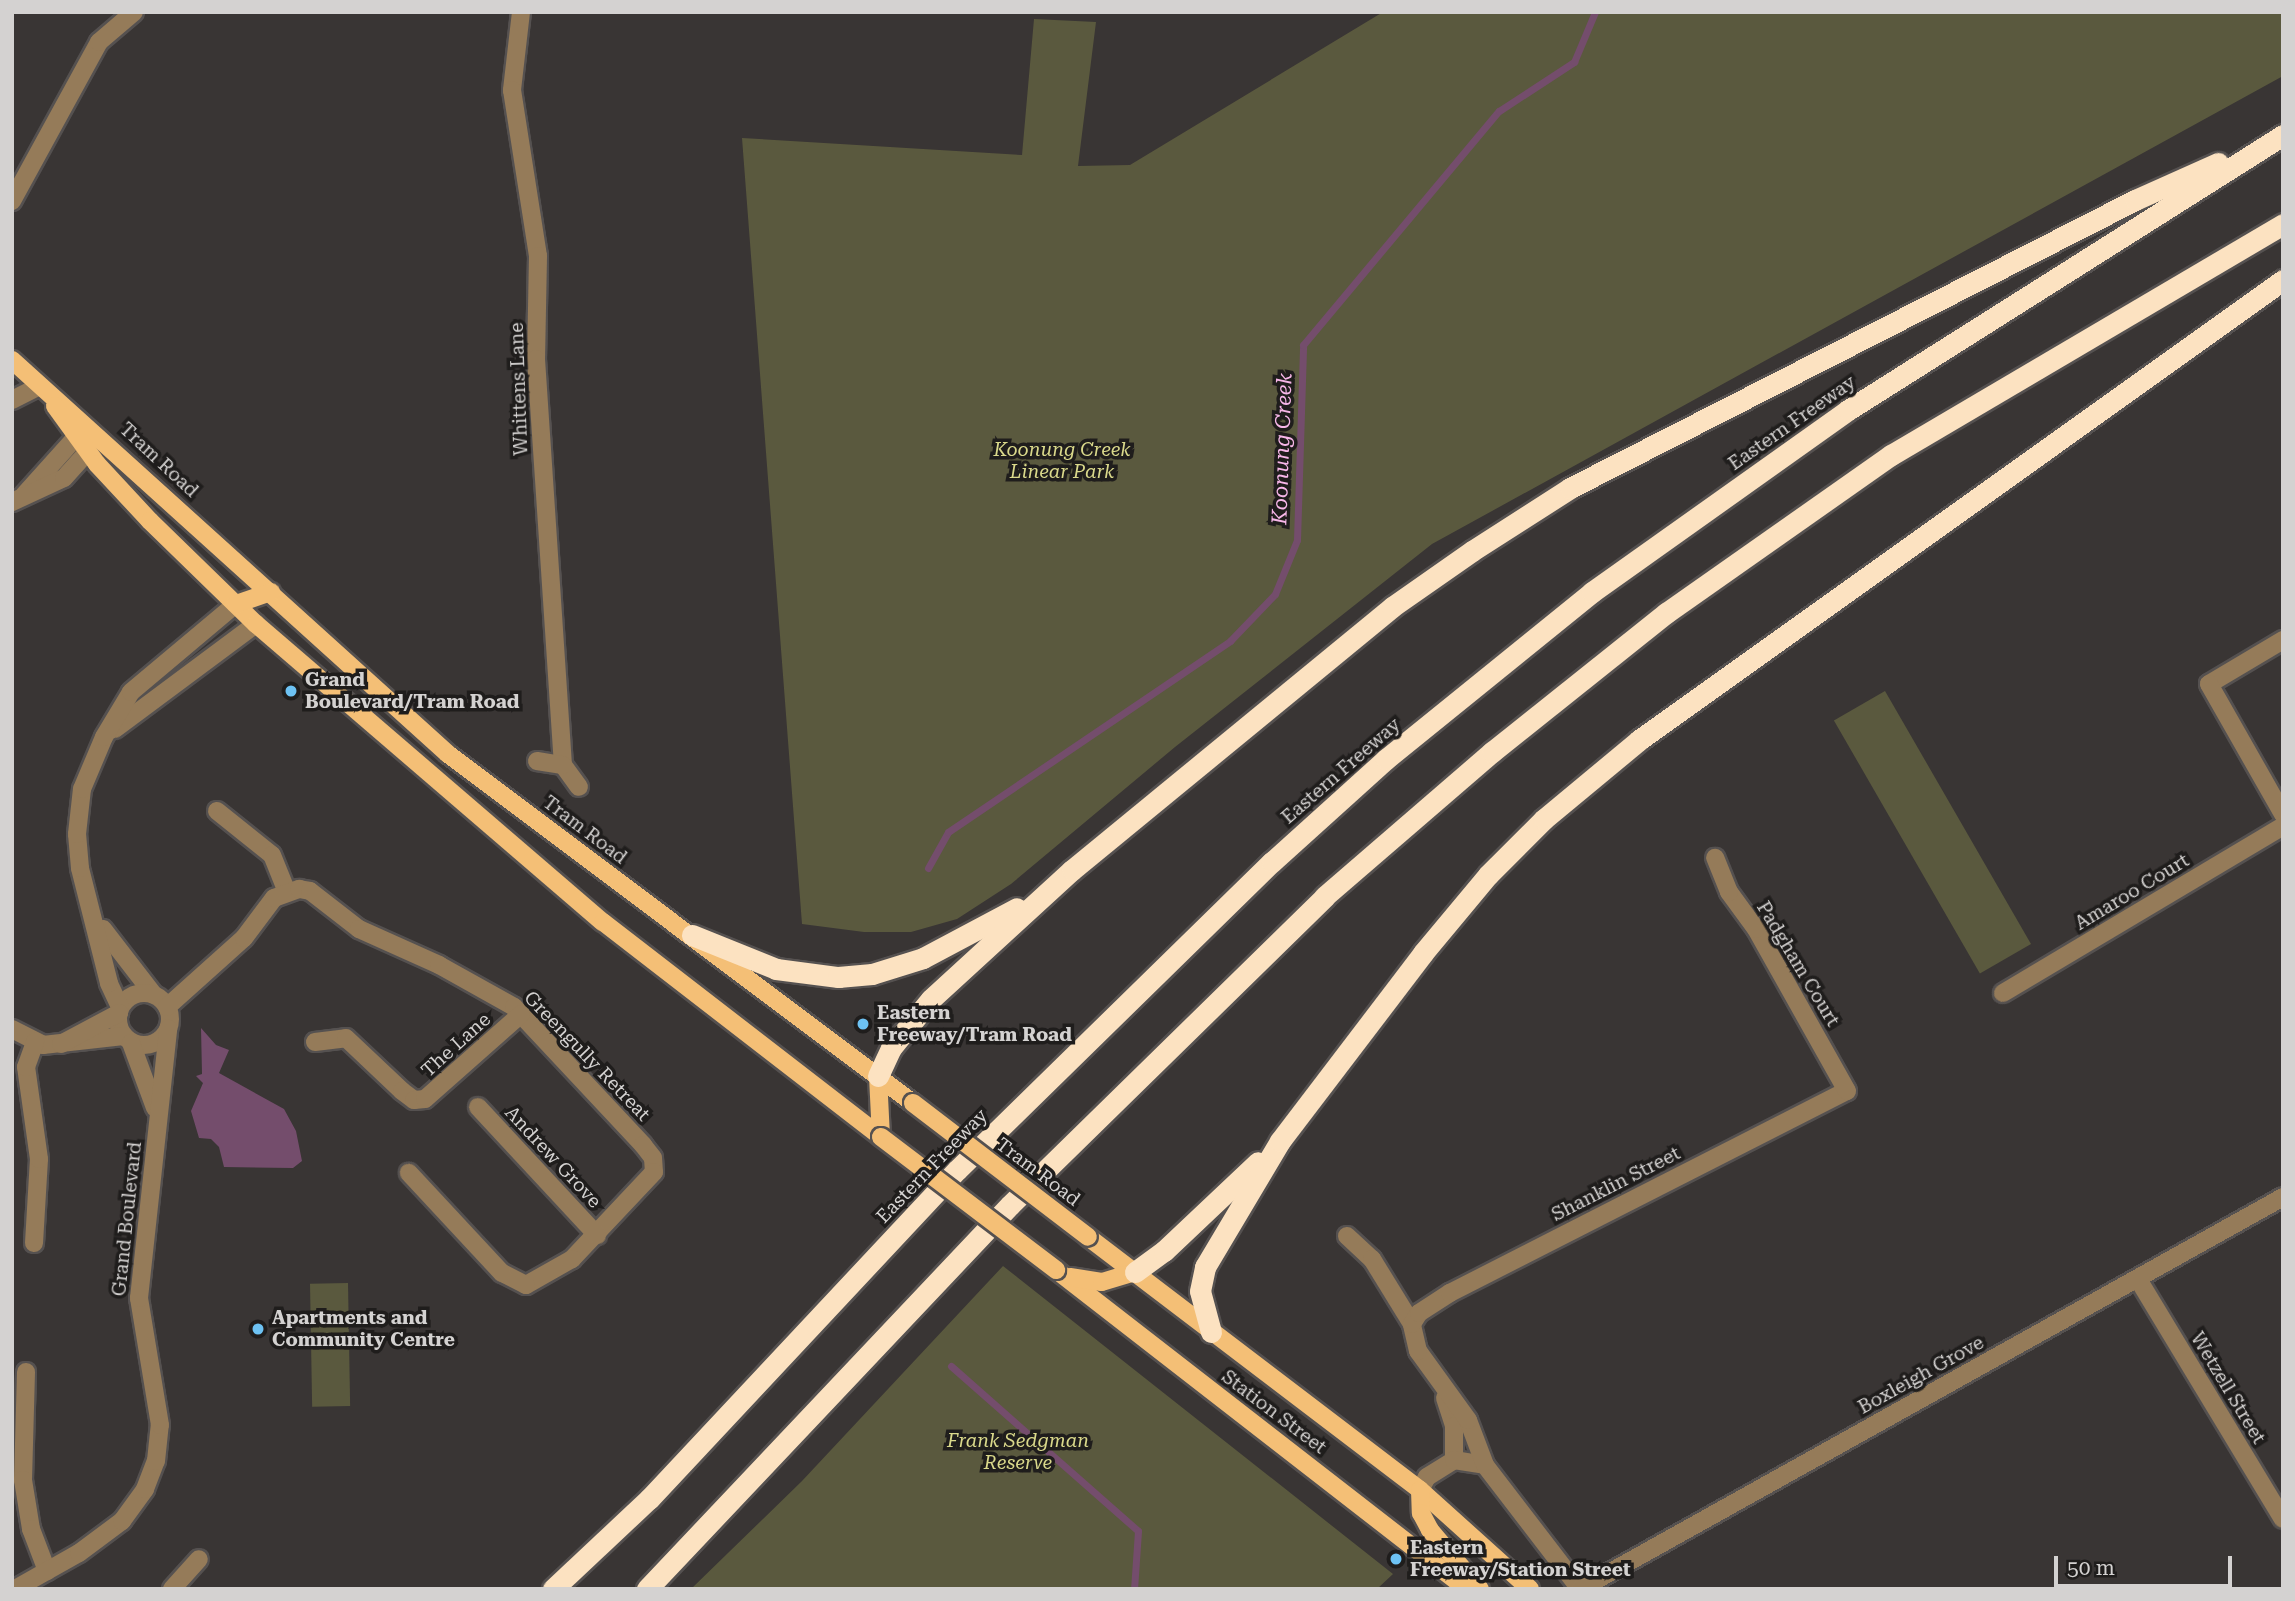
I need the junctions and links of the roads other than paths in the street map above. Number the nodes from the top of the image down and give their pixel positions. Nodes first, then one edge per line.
1 (134, 12) edge
2 (521, 12) edge
3 (2282, 136) edge
4 (12, 201) edge
5 (2283, 224) edge
6 (2283, 280) edge
7 (12, 360) edge
8 (40, 386) junction
9 (12, 400) edge
10 (96, 431) junction
11 (77, 436) junction
12 (88, 451) junction
13 (18, 498) edge
14 (271, 592) junction
15 (236, 604) junction
16 (256, 624) junction
17 (2283, 640) edge
18 (104, 737) junction
19 (537, 761) dead end
20 (563, 765) junction
21 (579, 787) dead end
22 (217, 811) dead end
23 (2283, 814) edge
24 (2283, 827) edge
25 (1716, 858) dead end
26 (1072, 870) junction
27 (287, 892) junction
28 (94, 914) junction
29 (691, 935) junction
30 (2003, 993) dead end
31 (161, 1001) junction
32 (120, 1010) junction
33 (521, 1014) junction
34 (12, 1029) edge
35 (168, 1029) junction
36 (127, 1040) junction
37 (35, 1042) junction
38 (316, 1042) dead end
39 (61, 1044) junction
40 (878, 1076) junction
41 (1847, 1091) joint
42 (478, 1107) dead end
43 (157, 1118) junction
44 (881, 1137) junction
45 (1280, 1141) junction
46 (409, 1173) dead end
47 (2283, 1197) edge
48 (597, 1235) junction
49 (1347, 1236) dead end
50 (34, 1243) dead end
51 (1056, 1270) junction
52 (1135, 1272) junction
53 (2138, 1279) junction
54 (1412, 1324) junction
55 (1211, 1332) junction
56 (26, 1372) dead end
57 (1443, 1391) junction
58 (1454, 1460) junction
59 (1485, 1465) junction
60 (1420, 1490) junction
61 (2283, 1519) edge
62 (199, 1559) dead end
63 (47, 1571) junction
64 (15, 1589) edge
65 (172, 1589) edge
66 (552, 1589) edge
67 (648, 1589) edge
68 (1467, 1589) edge
69 (1480, 1589) edge
70 (1530, 1589) edge
71 (1580, 1589) edge

1 - 4 street
2 - 20 street, Whittens Lane
3 - 26 highway
3 - 66 highway, Eastern Freeway
5 - 67 highway
6 - 45 highway
7 - 8 main road, Tram Road
8 - 9 street
8 - 10 main road, Tram Road
8 - 11 main road, Tram Road
10 - 11 main road
10 - 12 main road
10 - 14 main road, Tram Road
11 - 12 main road, Tram Road
11 - 13 street
12 - 13 street
12 - 15 main road, Tram Road
14 - 15 main road
14 - 16 main road
14 - 29 main road, Tram Road
15 - 16 main road, Tram Road
15 - 18 street
16 - 18 street
16 - 44 main road, Tram Road
17 - 23 street
18 - 28 street
19 - 20 street
20 - 21 street
22 - 27 street
24 - 30 street, Amaroo Court
25 - 41 street, Padgham Court
26 - 29 highway
26 - 40 highway
27 - 31 street
27 - 33 street, Greengully Retreat
28 - 31 street
28 - 32 street
29 - 40 main road, Tram Road
31 - 32 street
31 - 35 street
32 - 36 street
32 - 39 street
33 - 38 street, The Lane
33 - 48 street, Greengully Retreat
34 - 37 street
35 - 36 street
35 - 43 street, Grand Boulevard
36 - 39 street
36 - 43 street, Grand Boulevard
37 - 39 street
37 - 50 street
40 - 44 main road
40 - 52 main road, Tram Road, bridge
41 - 54 street, Shanklin Street
42 - 48 street, Andrew Grove
43 - 63 street, Grand Boulevard
44 - 51 main road, Tram Road, bridge
45 - 52 highway
45 - 55 highway
46 - 48 street, Greengully Retreat
47 - 53 street, Boxleigh Grove
49 - 54 street
51 - 52 main road
51 - 68 main road, Station Street
52 - 55 main road, Station Street
53 - 61 street, Wetzell Street
53 - 71 street, Boxleigh Grove
54 - 57 street
55 - 60 main road, Station Street
56 - 63 street
57 - 58 street
57 - 59 street
58 - 59 street
58 - 60 street
59 - 71 street
60 - 69 main road
60 - 70 main road, Station Street
62 - 65 street
63 - 64 street, Grand Boulevard

